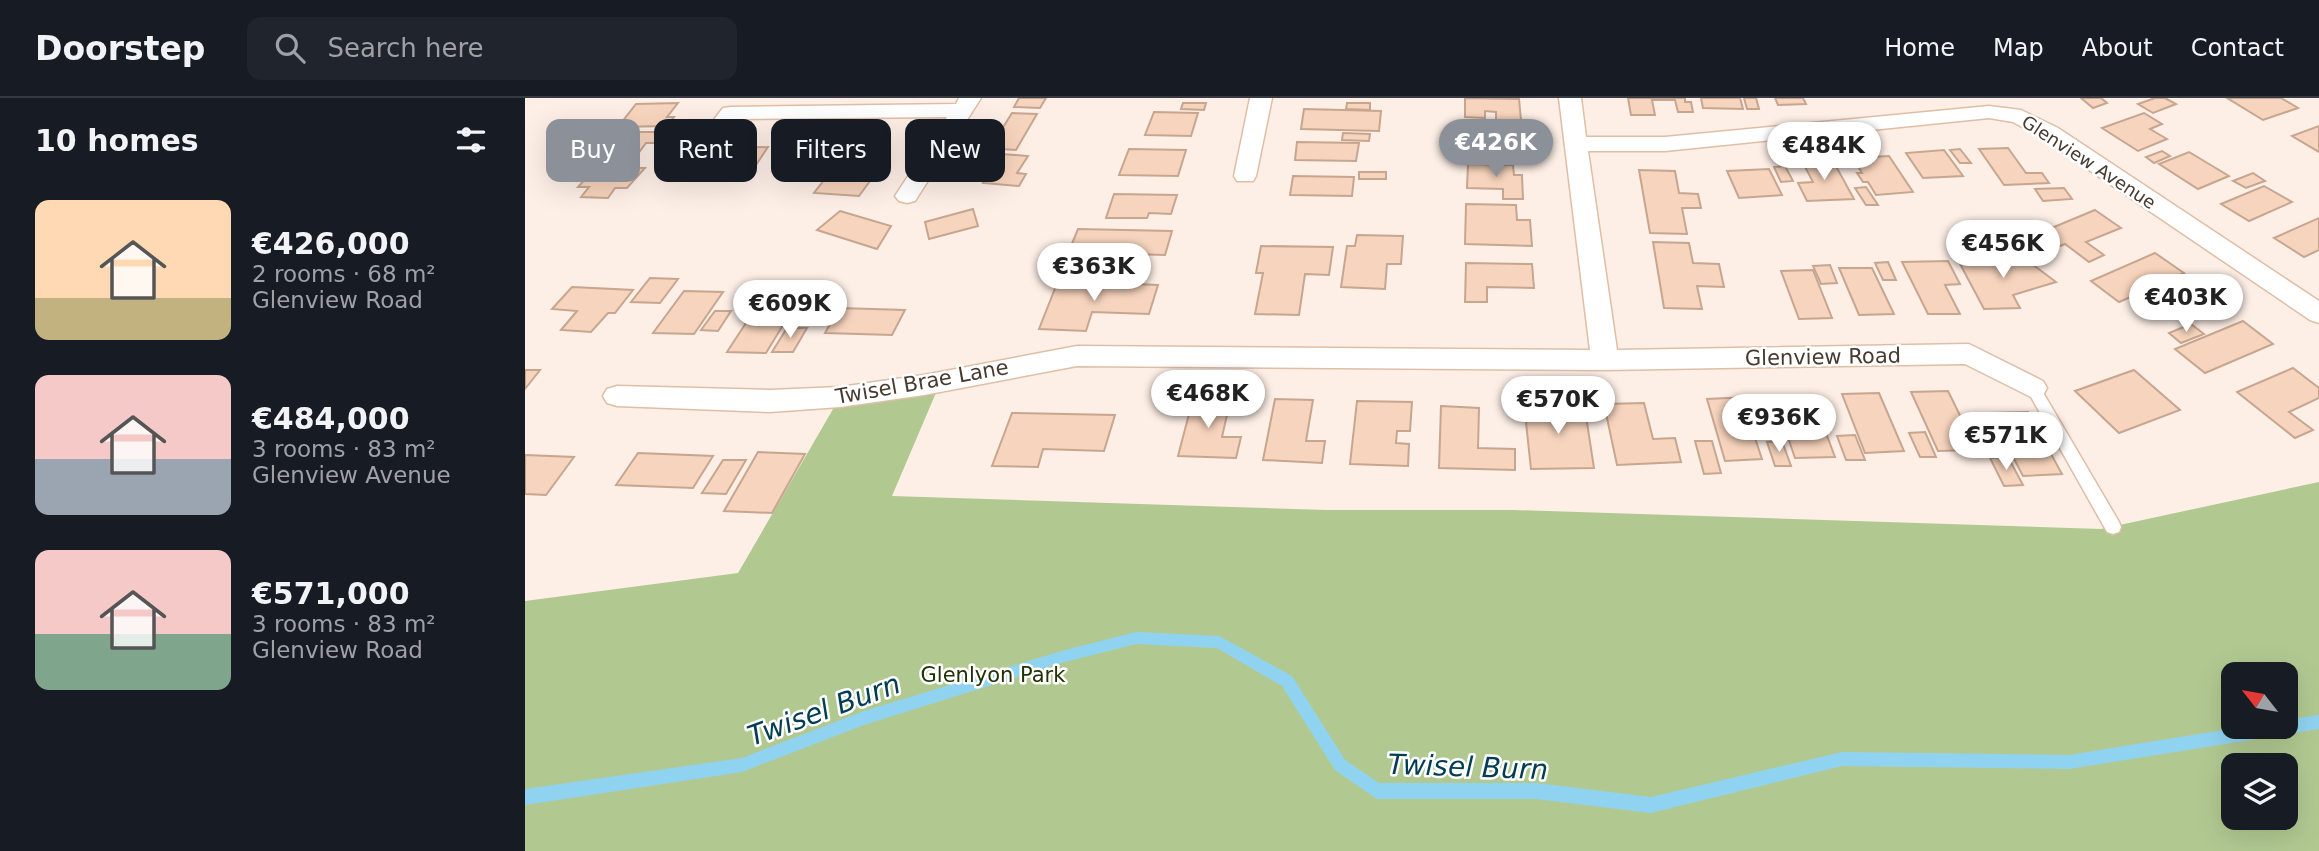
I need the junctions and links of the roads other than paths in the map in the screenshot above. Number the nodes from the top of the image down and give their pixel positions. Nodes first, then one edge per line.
1 (1261, 98) edge
2 (1570, 98) edge
3 (966, 104) edge
4 (726, 119) edge
5 (1576, 144) junction
6 (1245, 176) dead end
7 (907, 196) dead end
8 (2319, 314) edge
9 (1226, 357) joint
10 (1605, 360) junction
11 (2033, 388) joint
12 (617, 396) dead end
13 (2113, 527) dead end

1 - 6 street
2 - 5 street
3 - 4 street
3 - 7 street
5 - 8 street, Glenview Avenue
5 - 10 street
9 - 10 street, Glenview Road
9 - 12 street, Twisel Brae Lane
10 - 11 street, Glenview Road
11 - 13 lane

